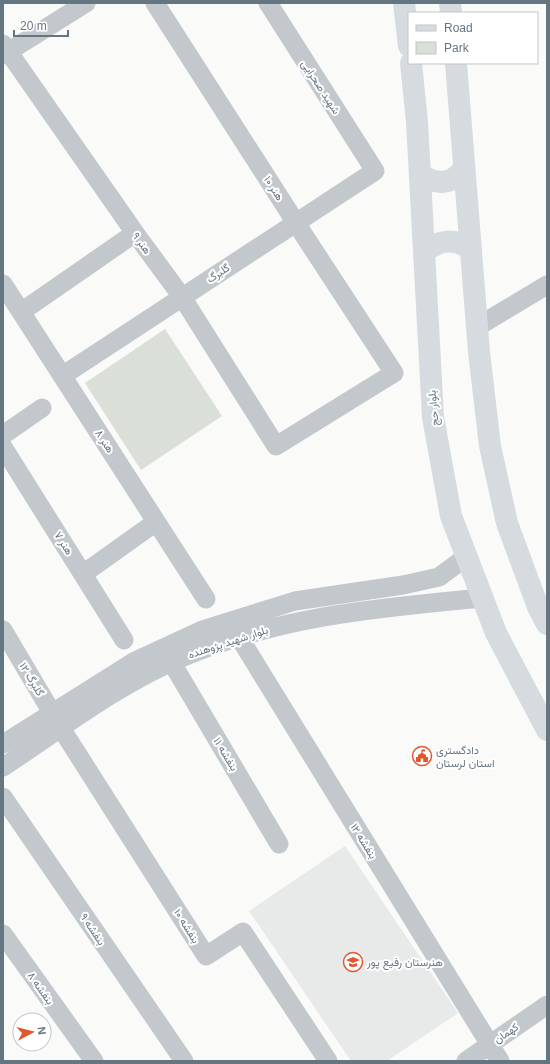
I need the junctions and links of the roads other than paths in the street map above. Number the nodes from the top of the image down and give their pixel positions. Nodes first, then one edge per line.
1 (86, 3) edge
2 (156, 3) edge
3 (268, 3) edge
4 (404, 3) edge
5 (408, 37) edge
6 (5, 50) edge
7 (411, 64) edge
8 (456, 64) edge
9 (464, 168) junction
10 (375, 171) joint
11 (420, 173) junction
12 (296, 223) junction
13 (135, 233) junction
14 (470, 249) junction
15 (424, 253) junction
16 (3, 284) edge
17 (547, 285) edge
18 (182, 297) junction
19 (21, 312) junction
20 (476, 327) junction
21 (62, 376) junction
22 (42, 408) dead end
23 (3, 435) edge
24 (276, 446) joint
25 (3, 447) edge
26 (156, 522) junction
27 (466, 557) junction
28 (83, 574) junction
29 (482, 598) junction
30 (206, 599) dead end
31 (547, 624) edge
32 (3, 630) edge
33 (238, 637) junction
34 (124, 640) dead end
35 (172, 663) junction
36 (57, 721) junction
37 (547, 730) edge
38 (3, 744) edge
39 (3, 767) edge
40 (3, 797) edge
41 (279, 844) dead end
42 (3, 934) edge
43 (547, 1005) edge
44 (490, 1044) junction
45 (94, 1061) edge
46 (184, 1061) edge
47 (328, 1061) edge
48 (466, 1061) edge
49 (500, 1061) edge

1 - 6 street
2 - 12 street, هنر ۱۰
3 - 10 street, شهید صحرایی
4 - 5 main road
6 - 13 street, هنر ۹
7 - 11 main road, بلوار حج
8 - 9 main road
9 - 11 main road
9 - 14 main road
10 - 12 street, گلبرگ
11 - 15 main road, بلوار حج
12 - 18 street, گلبرگ
12 - 24 street, هنر ۱۰
13 - 18 street, هنر ۹
13 - 19 street
14 - 15 main road
14 - 20 main road
15 - 27 main road, بلوار حج
16 - 19 street, هنر ۸
17 - 20 street
18 - 21 street, گلبرگ
18 - 24 street, هنر ۹
19 - 21 street, هنر ۸
20 - 31 main road
21 - 26 street, هنر ۸
22 - 23 street
25 - 28 street, هنر ۷
26 - 28 street
26 - 30 street, هنر ۸
27 - 29 main road, بلوار حج
27 - 36 street, بلوار شهید پژوهنده
28 - 34 street, هنر ۷
29 - 33 street, بلوار شهید پژوهنده
29 - 37 main road, بلوار حج
32 - 36 street, گلبرگ ۱۲
33 - 35 street, بلوار شهید پژوهنده
33 - 44 street, بنفشه ۱۲
35 - 36 street, بلوار شهید پژوهنده
35 - 41 street, بنفشه ۱۱
36 - 38 street, بلوار شهید پژوهنده
36 - 39 street, بلوار شهید پژوهنده
36 - 47 street, بنفشه ۱۰
40 - 46 street, بنفشه ۹
42 - 45 street, بنفشه ۸
43 - 44 street, کهمان
44 - 48 street, کهمان
44 - 49 street, بنفشه ۱۲

